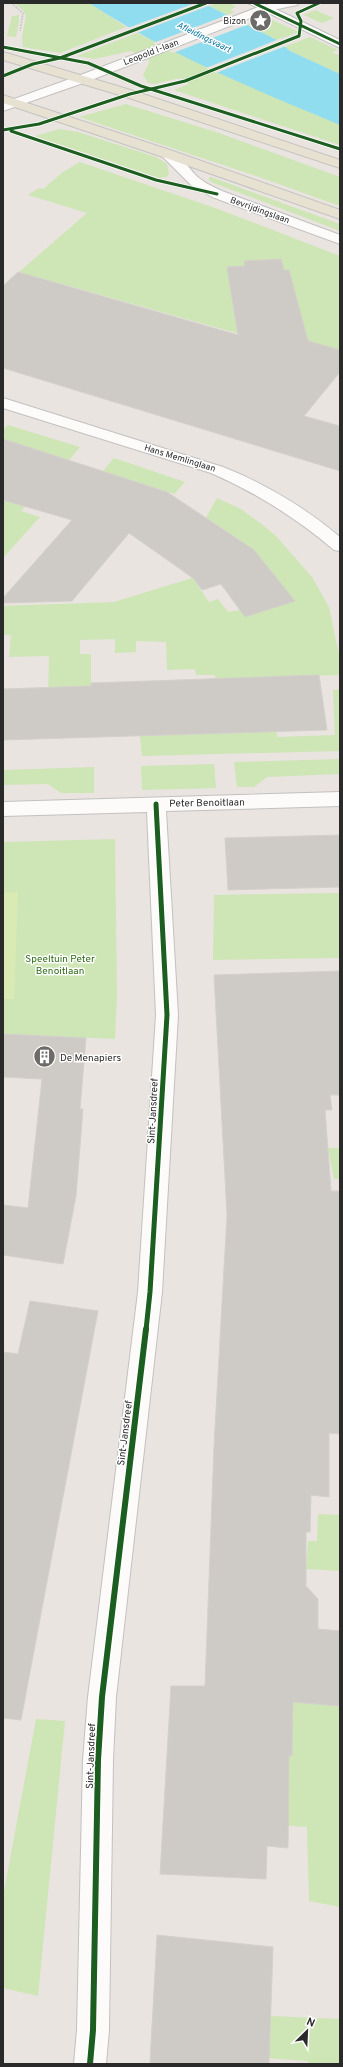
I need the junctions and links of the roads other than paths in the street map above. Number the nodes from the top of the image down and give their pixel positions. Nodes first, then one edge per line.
1 (254, 3) edge
2 (293, 3) edge
3 (269, 6) edge
4 (340, 44) edge
5 (4, 55) edge
6 (82, 79) junction
7 (7, 103) edge
8 (168, 154) junction
9 (340, 164) edge
10 (340, 215) edge
11 (340, 240) edge
12 (3, 403) edge
13 (340, 546) edge
14 (340, 799) edge
15 (156, 804) junction
16 (3, 809) edge
17 (90, 2064) edge

1 - 3 street
2 - 3 street, Leopold I-laan
3 - 4 street
3 - 6 street, Leopold I-laan
5 - 6 main road
6 - 7 street, Leopold I-laan
6 - 9 main road
7 - 8 main road, Bevrijdingslaan
8 - 10 main road, Bevrijdingslaan
8 - 11 street, Bevrijdingslaan
12 - 13 street, Hans Memlinglaan
14 - 15 street, Peter Benoitlaan
15 - 16 street, Peter Benoitlaan
15 - 17 street, Sint-Jansdreef

